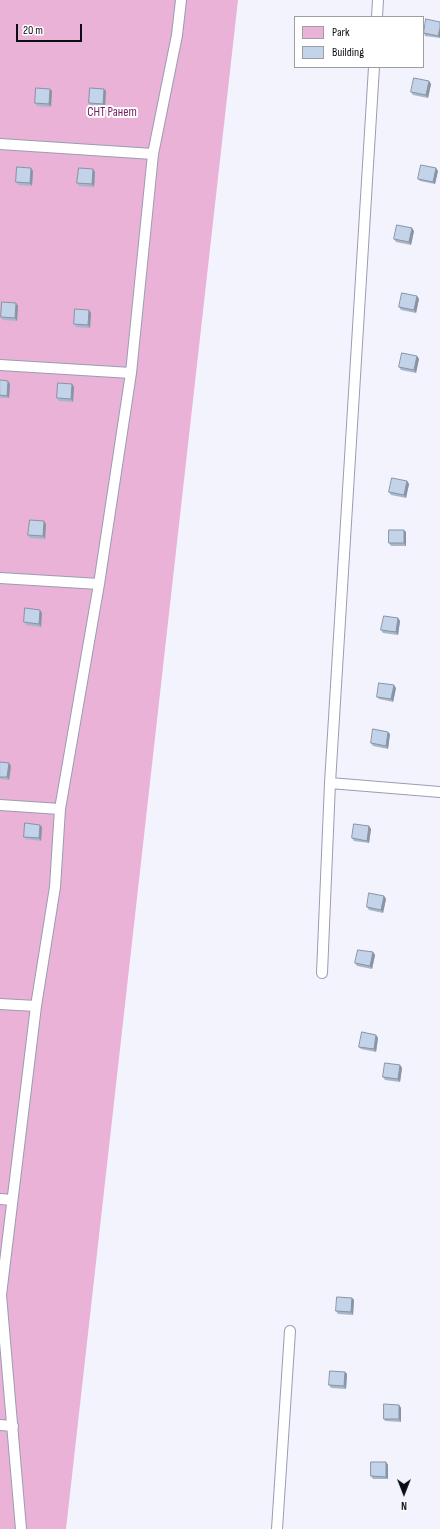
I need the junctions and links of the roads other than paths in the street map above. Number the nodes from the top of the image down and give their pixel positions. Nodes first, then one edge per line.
1 (180, 0) edge
2 (378, 0) edge
3 (377, 16) edge
4 (374, 68) edge
5 (0, 144) edge
6 (153, 154) junction
7 (0, 365) edge
8 (131, 373) junction
9 (0, 578) edge
10 (99, 584) junction
11 (330, 783) junction
12 (440, 792) edge
13 (0, 805) edge
14 (60, 810) junction
15 (322, 973) dead end
16 (0, 1004) edge
17 (36, 1006) junction
18 (0, 1199) edge
19 (12, 1200) junction
20 (290, 1331) dead end
21 (0, 1425) edge
22 (13, 1426) junction
23 (21, 1529) edge
24 (277, 1529) edge

1 - 6 lane
2 - 3 lane
4 - 11 lane
5 - 6 lane
6 - 8 lane
7 - 8 lane
8 - 10 lane
9 - 10 lane
10 - 14 lane
11 - 12 lane
11 - 15 lane
13 - 14 lane
14 - 17 lane
16 - 17 lane
17 - 19 lane
18 - 19 lane
19 - 22 lane
20 - 24 lane
21 - 22 lane
22 - 23 lane

